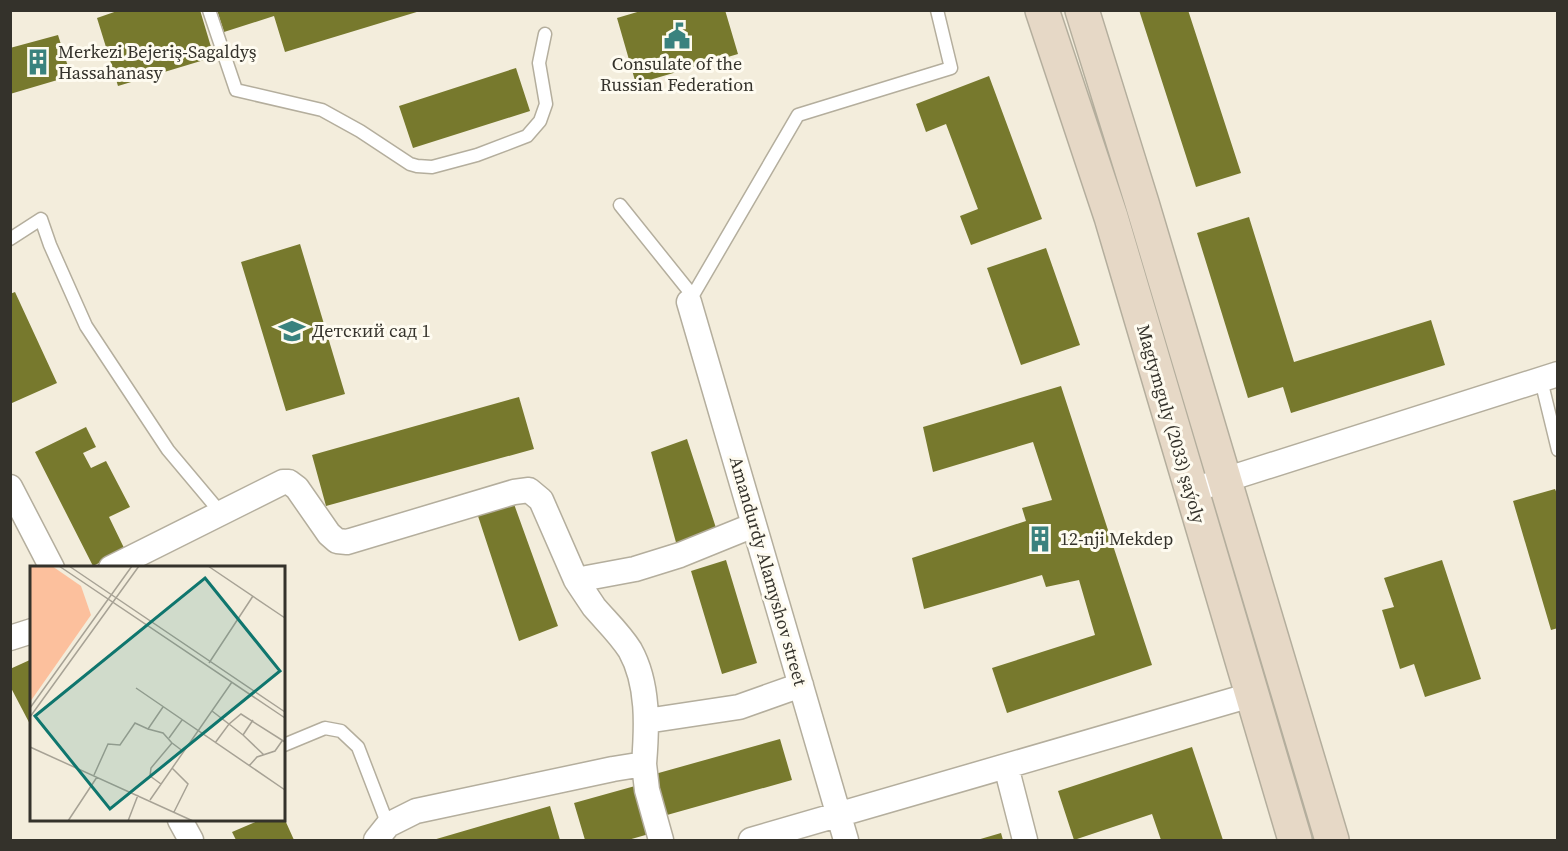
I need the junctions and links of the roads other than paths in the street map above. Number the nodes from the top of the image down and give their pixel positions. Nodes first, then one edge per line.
1 (209, 10) edge
2 (937, 10) edge
3 (1041, 10) edge
4 (1082, 10) edge
5 (544, 34) dead end
6 (620, 204) dead end
7 (10, 239) edge
8 (691, 299) junction
9 (1549, 377) edge
10 (1557, 450) edge
11 (1225, 479) junction
12 (10, 487) edge
13 (1190, 491) junction
14 (221, 513) junction
15 (754, 525) junction
16 (51, 566) edge
17 (113, 566) edge
18 (576, 580) junction
19 (30, 633) edge
20 (10, 639) edge
21 (801, 685) junction
22 (1251, 695) junction
23 (646, 721) junction
24 (285, 745) edge
25 (645, 764) junction
26 (1006, 766) junction
27 (839, 815) junction
28 (181, 821) edge
29 (382, 832) edge
30 (191, 840) edge
31 (661, 840) edge
32 (751, 840) edge
33 (846, 840) edge
34 (1025, 840) edge
35 (1294, 840) edge
36 (1332, 840) edge

1 - 5 lane
2 - 8 lane
3 - 13 main road, Magtymguly (2033) şaýoly
4 - 11 main road, Magtymguly (2033) şaýoly
6 - 8 lane
7 - 14 lane
8 - 15 street, Amandurdy Alamyshov street
9 - 10 lane
9 - 11 street
11 - 13 street
11 - 36 main road, Magtymguly (2033) şaýoly
12 - 16 street
13 - 22 main road, Magtymguly (2033) şaýoly
14 - 17 street
14 - 18 street
15 - 18 street
15 - 21 street, Amandurdy Alamyshov street
18 - 23 street
19 - 20 street
21 - 23 street
21 - 27 street, Amandurdy Alamyshov street
22 - 26 street
22 - 35 main road, Magtymguly (2033) şaýoly
23 - 25 street
24 - 29 lane
25 - 29 street
25 - 31 street
26 - 27 street
26 - 34 street
27 - 32 street
27 - 33 street, Amandurdy Alamyshov street
28 - 30 street

